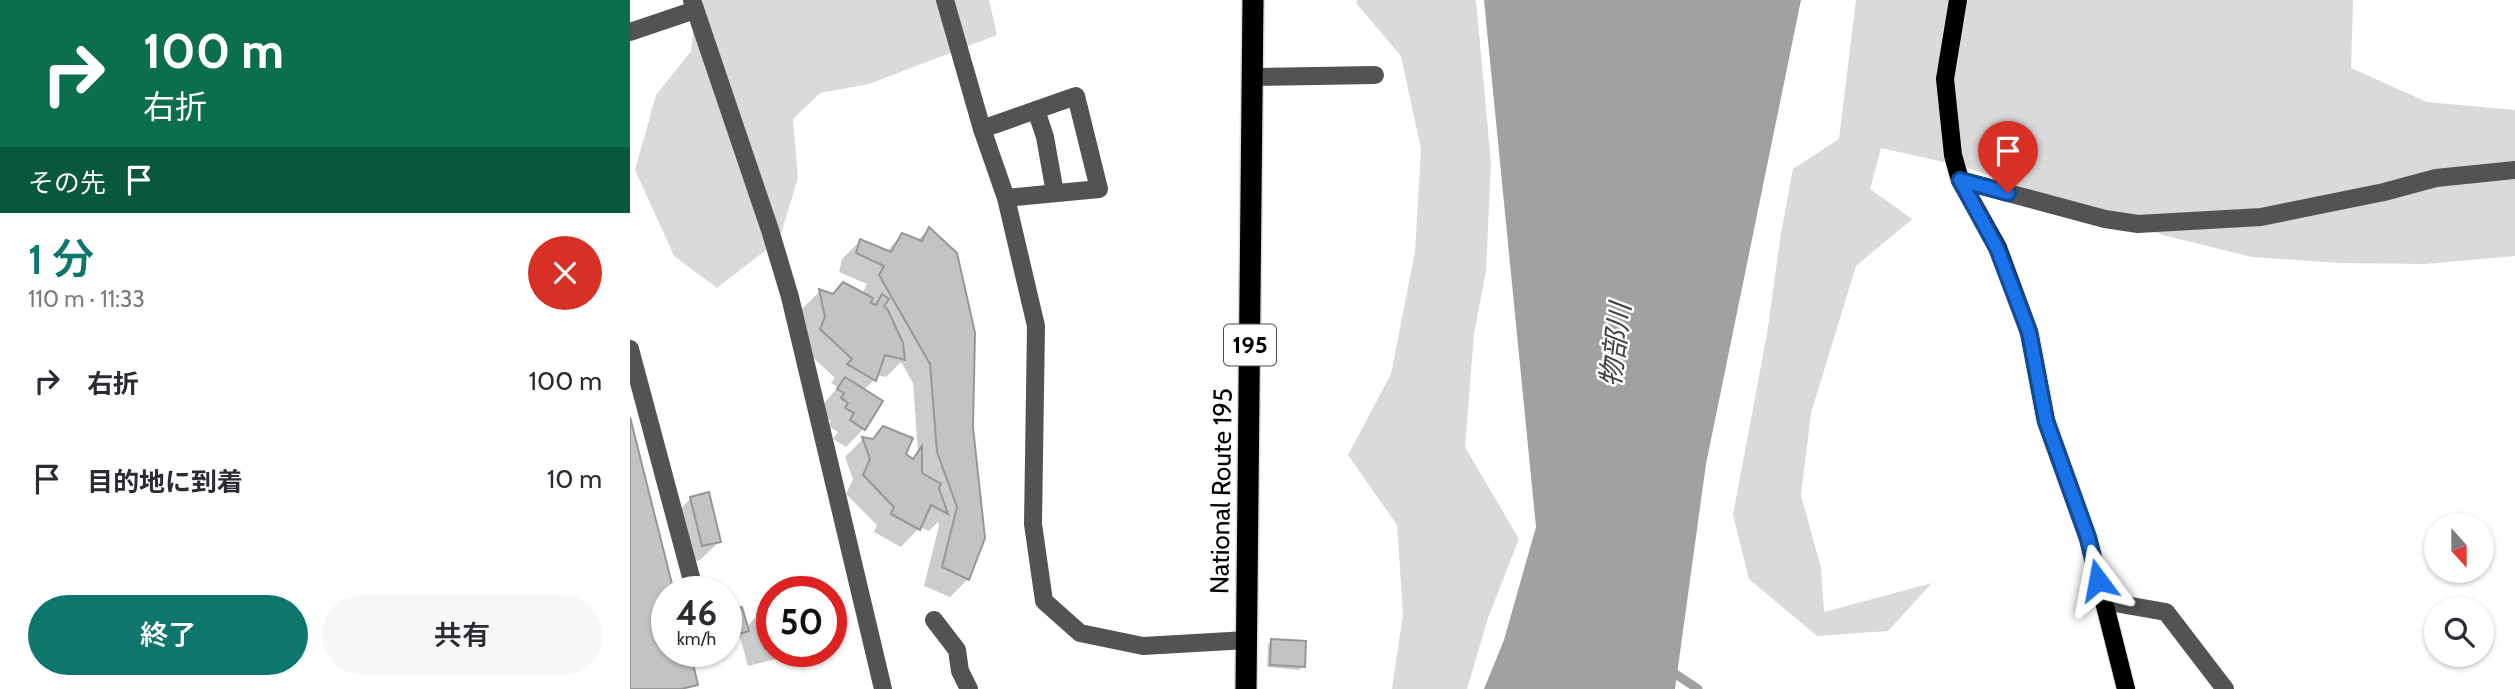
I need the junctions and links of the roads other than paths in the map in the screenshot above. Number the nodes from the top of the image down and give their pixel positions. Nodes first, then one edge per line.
1 (944, 0) edge
2 (1253, 0) edge
3 (1958, 0) edge
4 (694, 5) edge
5 (630, 32) edge
6 (1375, 75) dead end
7 (1253, 77) junction
8 (1036, 110) junction
9 (982, 129) junction
10 (2515, 170) edge
11 (1960, 180) junction
12 (1055, 193) junction
13 (1006, 198) junction
14 (630, 349) edge
15 (691, 576) edge
16 (2102, 601) junction
17 (934, 620) dead end
18 (1247, 640) junction
19 (883, 689) edge
20 (969, 689) edge
21 (1246, 689) edge
22 (2126, 689) edge
23 (2225, 689) edge

1 - 9 street
2 - 7 highway, National Route 195 / 195
3 - 11 main road
4 - 5 street
4 - 19 street
6 - 7 street
7 - 18 highway, National Route 195 / 195
8 - 9 street
8 - 12 street
8 - 12 street
9 - 13 street
10 - 11 street
11 - 16 main road
12 - 13 street
13 - 18 street
14 - 15 street
16 - 22 main road
16 - 23 street
17 - 20 street
18 - 21 highway, National Route 195 / 195

